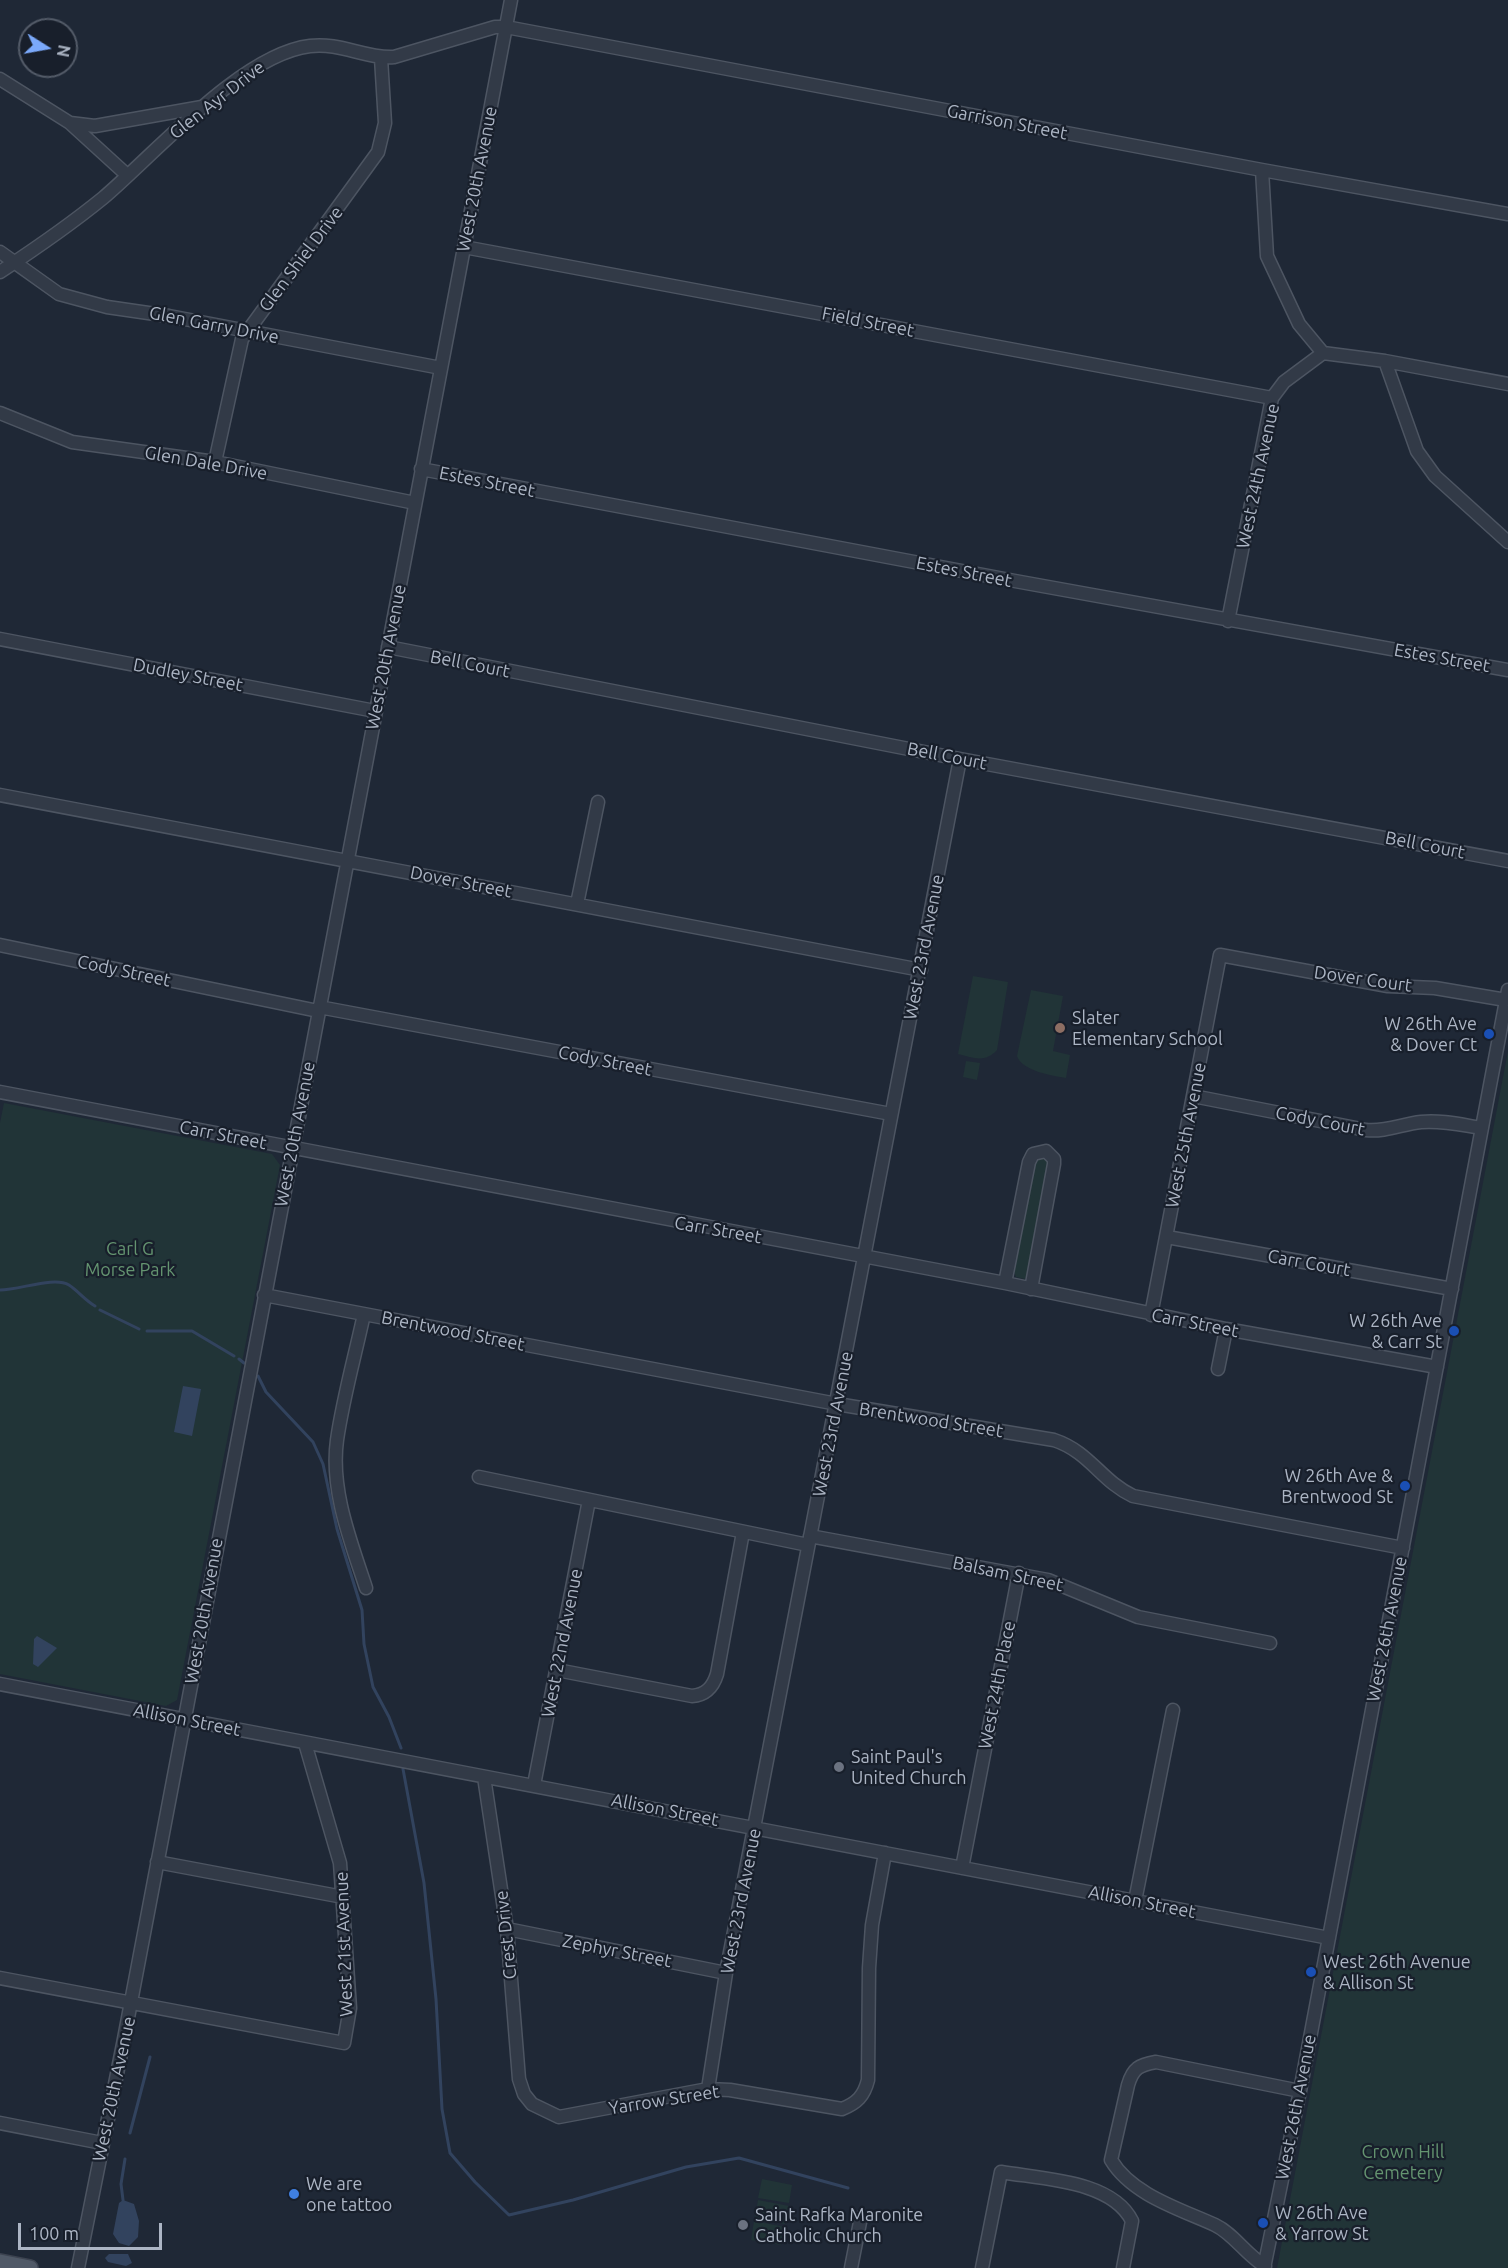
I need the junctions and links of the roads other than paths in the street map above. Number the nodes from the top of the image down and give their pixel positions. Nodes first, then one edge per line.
1 (511, 0) edge
2 (506, 27) junction
3 (381, 58) junction
4 (0, 79) edge
5 (205, 106) junction
6 (70, 123) junction
7 (1262, 170) junction
8 (127, 175) junction
9 (1508, 214) edge
10 (464, 247) junction
11 (0, 252) edge
12 (13, 263) junction
13 (0, 272) edge
14 (247, 332) junction
15 (1323, 353) junction
16 (1385, 361) junction
17 (441, 368) junction
18 (1508, 384) edge
19 (1272, 398) junction
20 (0, 413) edge
21 (215, 462) junction
22 (421, 469) junction
23 (415, 503) junction
24 (1508, 542) edge
25 (1228, 621) junction
26 (0, 639) edge
27 (388, 647) junction
28 (1508, 670) edge
29 (375, 711) junction
30 (960, 759) junction
31 (0, 795) edge
32 (598, 802) dead end
33 (347, 860) junction
34 (1508, 861) edge
35 (577, 904) junction
36 (0, 945) edge
37 (1220, 955) joint
38 (921, 970) junction
39 (1507, 995) edge
40 (318, 1009) junction
41 (0, 1092) edge
42 (1193, 1096) junction
43 (891, 1114) junction
44 (1482, 1128) junction
45 (292, 1148) junction
46 (1167, 1237) junction
47 (864, 1256) junction
48 (1005, 1283) junction
49 (1031, 1288) junction
50 (1452, 1289) junction
51 (264, 1295) junction
52 (364, 1314) junction
53 (1151, 1315) junction
54 (1226, 1329) junction
55 (1437, 1367) junction
56 (1218, 1369) dead end
57 (837, 1404) junction
58 (479, 1477) dead end
59 (589, 1500) junction
60 (743, 1532) junction
61 (809, 1541) junction
62 (1403, 1548) junction
63 (1019, 1573) junction
64 (366, 1588) dead end
65 (1270, 1643) dead end
66 (557, 1670) junction
67 (0, 1684) edge
68 (1173, 1710) dead end
69 (184, 1720) junction
70 (305, 1743) junction
71 (484, 1777) junction
72 (534, 1785) junction
73 (756, 1827) junction
74 (885, 1853) junction
75 (157, 1862) junction
76 (962, 1868) junction
77 (343, 1896) junction
78 (1135, 1901) junction
79 (507, 1929) junction
80 (1329, 1938) junction
81 (726, 1973) junction
82 (0, 1978) edge
83 (131, 2003) junction
84 (708, 2089) junction
85 (1300, 2091) junction
86 (524, 2094) joint
87 (0, 2123) edge
88 (102, 2143) junction
89 (861, 2217) dead end
90 (0, 2262) edge
91 (1264, 2267) edge
92 (30, 2268) edge
93 (78, 2268) edge
94 (851, 2268) edge
95 (982, 2268) edge
96 (1124, 2268) edge

1 - 2 street, West 20th Avenue
2 - 3 street, Glen Ayr Drive
2 - 7 street, Garrison Street
2 - 10 street, West 20th Avenue
3 - 5 street, Glen Ayr Drive
3 - 14 street, Glen Shiel Drive
4 - 6 street
5 - 6 street
5 - 8 street, Glen Ayr Drive
6 - 8 street
7 - 9 street, Garrison Street
7 - 15 street
8 - 12 street, Glen Ayr Drive
10 - 17 street, West 20th Avenue
10 - 19 street, Field Street
11 - 12 street, Glen Garry Drive
12 - 13 street, Glen Ayr Drive
12 - 14 street, Glen Garry Drive
14 - 17 street, Glen Garry Drive
14 - 21 street, Glen Shiel Drive
15 - 16 street
15 - 19 street, West 24th Avenue
16 - 18 street
16 - 24 street
17 - 22 street, West 20th Avenue
19 - 25 street, West 24th Avenue
20 - 21 street, Glen Dale Drive
21 - 23 street, Glen Dale Drive
22 - 23 street, West 20th Avenue
22 - 25 street, Estes Street
23 - 27 street, West 20th Avenue
25 - 28 street, Estes Street
26 - 29 street, Dudley Street
27 - 29 street, West 20th Avenue
27 - 30 street, Bell Court
29 - 33 street, West 20th Avenue
30 - 34 street, Bell Court
30 - 38 street, West 23rd Avenue
31 - 33 street, Dover Street
32 - 35 street
33 - 35 street, Dover Street
33 - 40 street, West 20th Avenue
35 - 38 street, Dover Street
36 - 40 street, Cody Street
37 - 39 street, Dover Court
37 - 42 street, West 25th Avenue
38 - 43 street, West 23rd Avenue
39 - 44 street, West 26th Avenue
40 - 43 street, Cody Street
40 - 45 street, West 20th Avenue
41 - 45 street, Carr Street
42 - 44 street, Cody Court
42 - 46 street, West 25th Avenue
43 - 47 street, West 23rd Avenue
44 - 50 street, West 26th Avenue
45 - 47 street, Carr Street
45 - 51 street, West 20th Avenue
46 - 50 street, Carr Court
46 - 53 street, West 25th Avenue
47 - 48 street, Carr Street
47 - 57 street, West 23rd Avenue
48 - 49 street, Carr Street
48 - 49 street
49 - 53 street, Carr Street
50 - 55 street, West 26th Avenue
51 - 52 street, Brentwood Street
51 - 69 street, West 20th Avenue
52 - 57 street, Brentwood Street
52 - 64 street
53 - 54 street, Carr Street
54 - 55 street, Carr Street
54 - 56 street
55 - 62 street, West 26th Avenue
57 - 61 street, West 23rd Avenue
57 - 62 street, Brentwood Street
58 - 59 street, Balsam Street
59 - 60 street, Balsam Street
59 - 66 street, West 22nd Avenue
60 - 61 street, Balsam Street
60 - 66 street
61 - 63 street, Balsam Street
61 - 73 street, West 23rd Avenue
62 - 80 street, West 26th Avenue
63 - 65 street, Balsam Street
63 - 76 street, West 24th Place
66 - 72 street, West 22nd Avenue
67 - 69 street, Allison Street
68 - 78 street
69 - 70 street, Allison Street
69 - 75 street, West 20th Avenue
70 - 71 street, Allison Street
70 - 77 street, West 21st Avenue
71 - 72 street, Allison Street
71 - 79 street, Crest Drive
72 - 73 street, Allison Street
73 - 74 street, Allison Street
73 - 81 street, West 23rd Avenue
74 - 76 street, Allison Street
74 - 84 street, Yarrow Street
75 - 77 street
75 - 83 street, West 20th Avenue
76 - 78 street, Allison Street
77 - 83 street, West 21st Avenue
78 - 80 street, Allison Street
79 - 81 street, Zephyr Street
79 - 86 street, Crest Drive
80 - 85 street, West 26th Avenue
81 - 84 street, West 23rd Avenue
82 - 83 street
83 - 88 street, West 20th Avenue
84 - 86 street, Yarrow Street
85 - 91 street, West 26th Avenue
85 - 91 street
87 - 88 street
88 - 93 street, West 20th Avenue
89 - 94 street
90 - 92 main road
95 - 96 street

